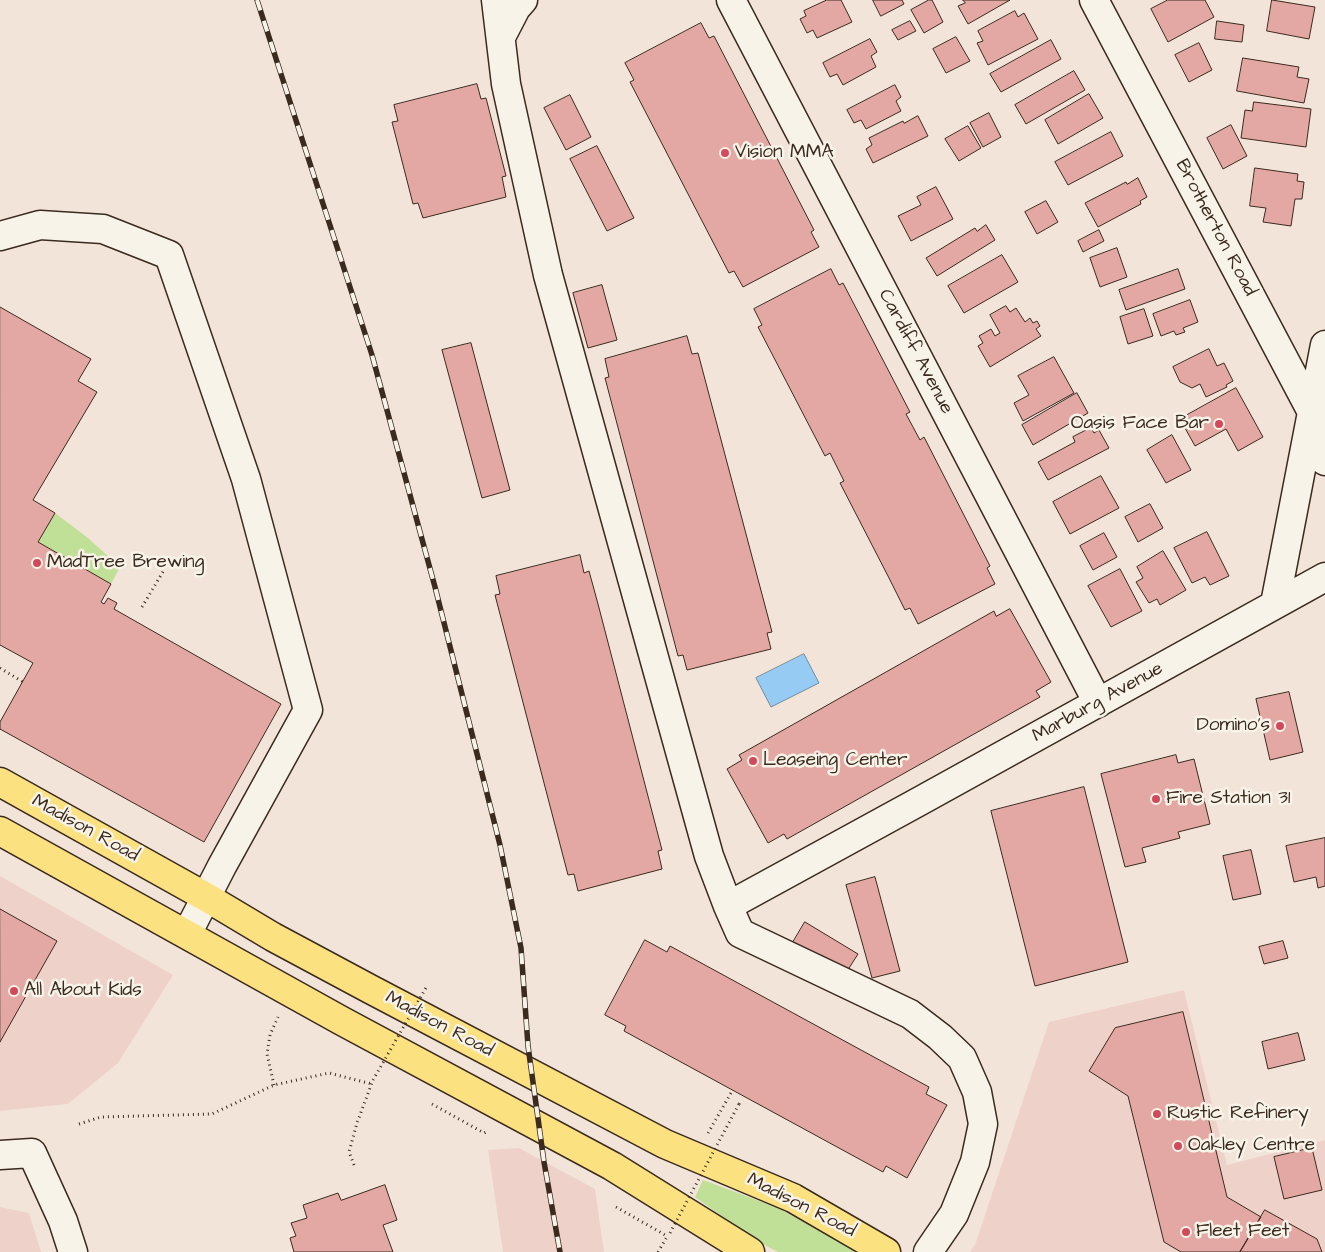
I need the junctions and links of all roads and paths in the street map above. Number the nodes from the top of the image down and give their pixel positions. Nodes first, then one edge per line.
1 (496, 0) edge
2 (523, 0) edge
3 (731, 0) edge
4 (1094, 0) edge
5 (501, 37) junction
6 (0, 236) edge
7 (1325, 345) edge
8 (1319, 413) edge
9 (1325, 461) edge
10 (164, 570) dead end
11 (1325, 577) edge
12 (1275, 604) junction
13 (142, 607) dead end
14 (0, 668) edge
15 (23, 682) dead end
16 (1098, 703) junction
17 (0, 782) edge
18 (0, 831) edge
19 (206, 897) junction
20 (728, 906) junction
21 (187, 934) junction
22 (427, 986) dead end
23 (278, 1016) dead end
24 (372, 1082) junction
25 (274, 1085) junction
26 (731, 1093) dead end
27 (741, 1100) dead end
28 (79, 1124) dead end
29 (704, 1140) dead end
30 (0, 1155) edge
31 (354, 1165) dead end
32 (616, 1207) dead end
33 (668, 1235) junction
34 (73, 1252) edge
35 (658, 1252) edge
36 (750, 1252) edge
37 (886, 1252) edge
38 (928, 1252) edge

1 - 5 street
2 - 5 street
3 - 16 street, Cardiff Avenue
4 - 8 street, Brotherton Road
5 - 20 street
6 - 19 street
7 - 8 street
8 - 9 street, Brotherton Road
8 - 12 street
10 - 13 path
11 - 12 street, Marburg Avenue
12 - 16 street, Marburg Avenue
14 - 15 path
16 - 20 street, Marburg Avenue
17 - 19 main road, Madison Road
18 - 21 main road
19 - 21 street
19 - 37 main road, Madison Road
20 - 38 street
21 - 36 main road
22 - 24 path, bridge
23 - 25 path
24 - 25 path
24 - 31 path
25 - 28 path
26 - 29 path
27 - 33 path, bridge
30 - 34 street
32 - 33 path
33 - 35 path

